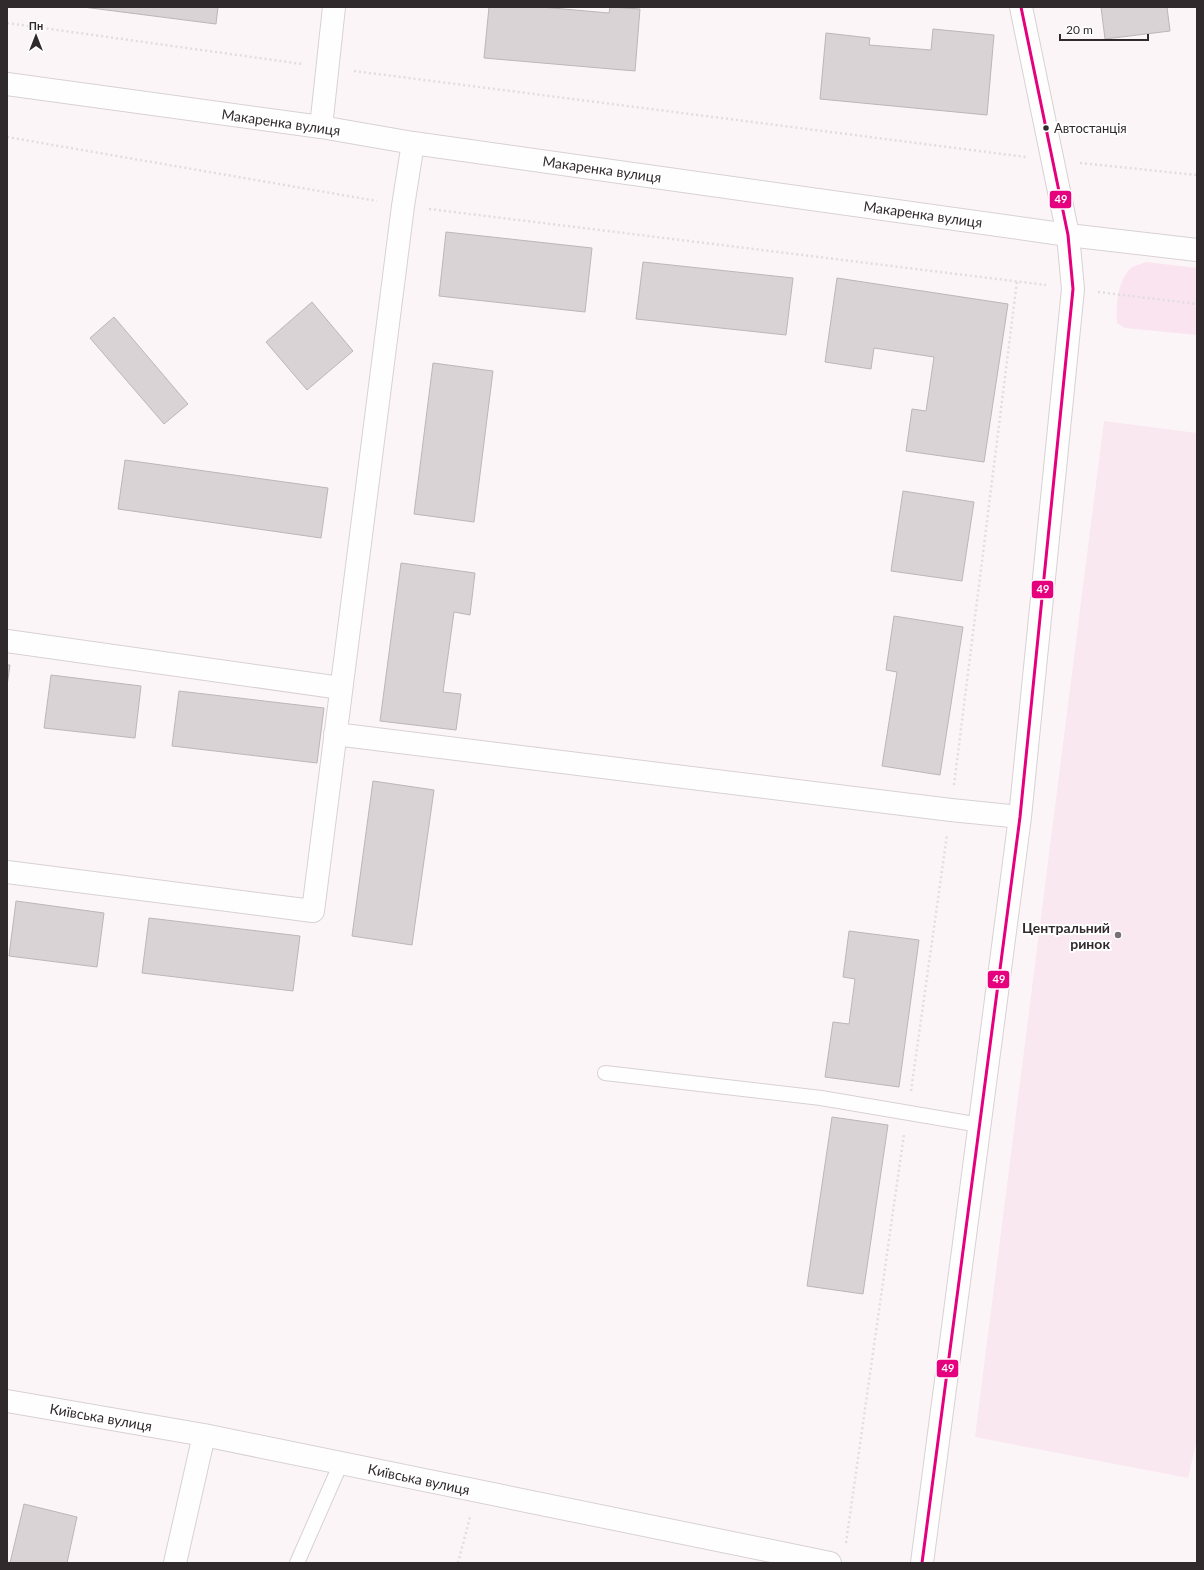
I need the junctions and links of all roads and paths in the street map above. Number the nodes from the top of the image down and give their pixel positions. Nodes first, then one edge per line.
1 (334, 7) edge
2 (1021, 7) edge
3 (7, 23) edge
4 (327, 67) junction
5 (7, 84) edge
6 (321, 127) junction
7 (7, 137) edge
8 (413, 143) junction
9 (1053, 160) junction
10 (1197, 175) edge
11 (403, 206) junction
12 (1068, 234) junction
13 (1197, 250) edge
14 (1017, 281) junction
15 (1073, 289) junction
16 (1197, 304) edge
17 (7, 642) edge
18 (341, 688) junction
19 (335, 734) junction
20 (951, 810) junction
21 (1020, 817) junction
22 (7, 872) edge
23 (605, 1073) dead end
24 (908, 1113) junction
25 (980, 1125) junction
26 (7, 1401) edge
27 (204, 1435) junction
28 (341, 1463) junction
29 (477, 1491) junction
30 (845, 1547) dead end
31 (175, 1563) edge
32 (297, 1563) edge
33 (458, 1563) edge
34 (830, 1563) edge
35 (922, 1563) edge

1 - 4 street
2 - 9 street
3 - 4 path
4 - 6 street
4 - 9 path
5 - 6 street, Макаренка вулиця
6 - 8 street, Макаренка вулиця
7 - 11 path
8 - 11 street
8 - 12 street, Макаренка вулиця
9 - 10 path
9 - 12 street
11 - 14 path
11 - 18 street
12 - 13 street, Макаренка вулиця
12 - 15 street
14 - 15 path
14 - 20 path
15 - 16 path
15 - 21 street
17 - 18 street
18 - 19 street
19 - 20 street
19 - 22 street
20 - 21 street
20 - 24 path
21 - 25 street
23 - 24 lane
24 - 25 lane
24 - 30 path
25 - 35 street
26 - 27 street, Київська вулиця
27 - 28 street, Київська вулиця
27 - 31 street
28 - 29 street, Київська вулиця
28 - 32 lane
29 - 33 path
29 - 34 street, Київська вулиця

